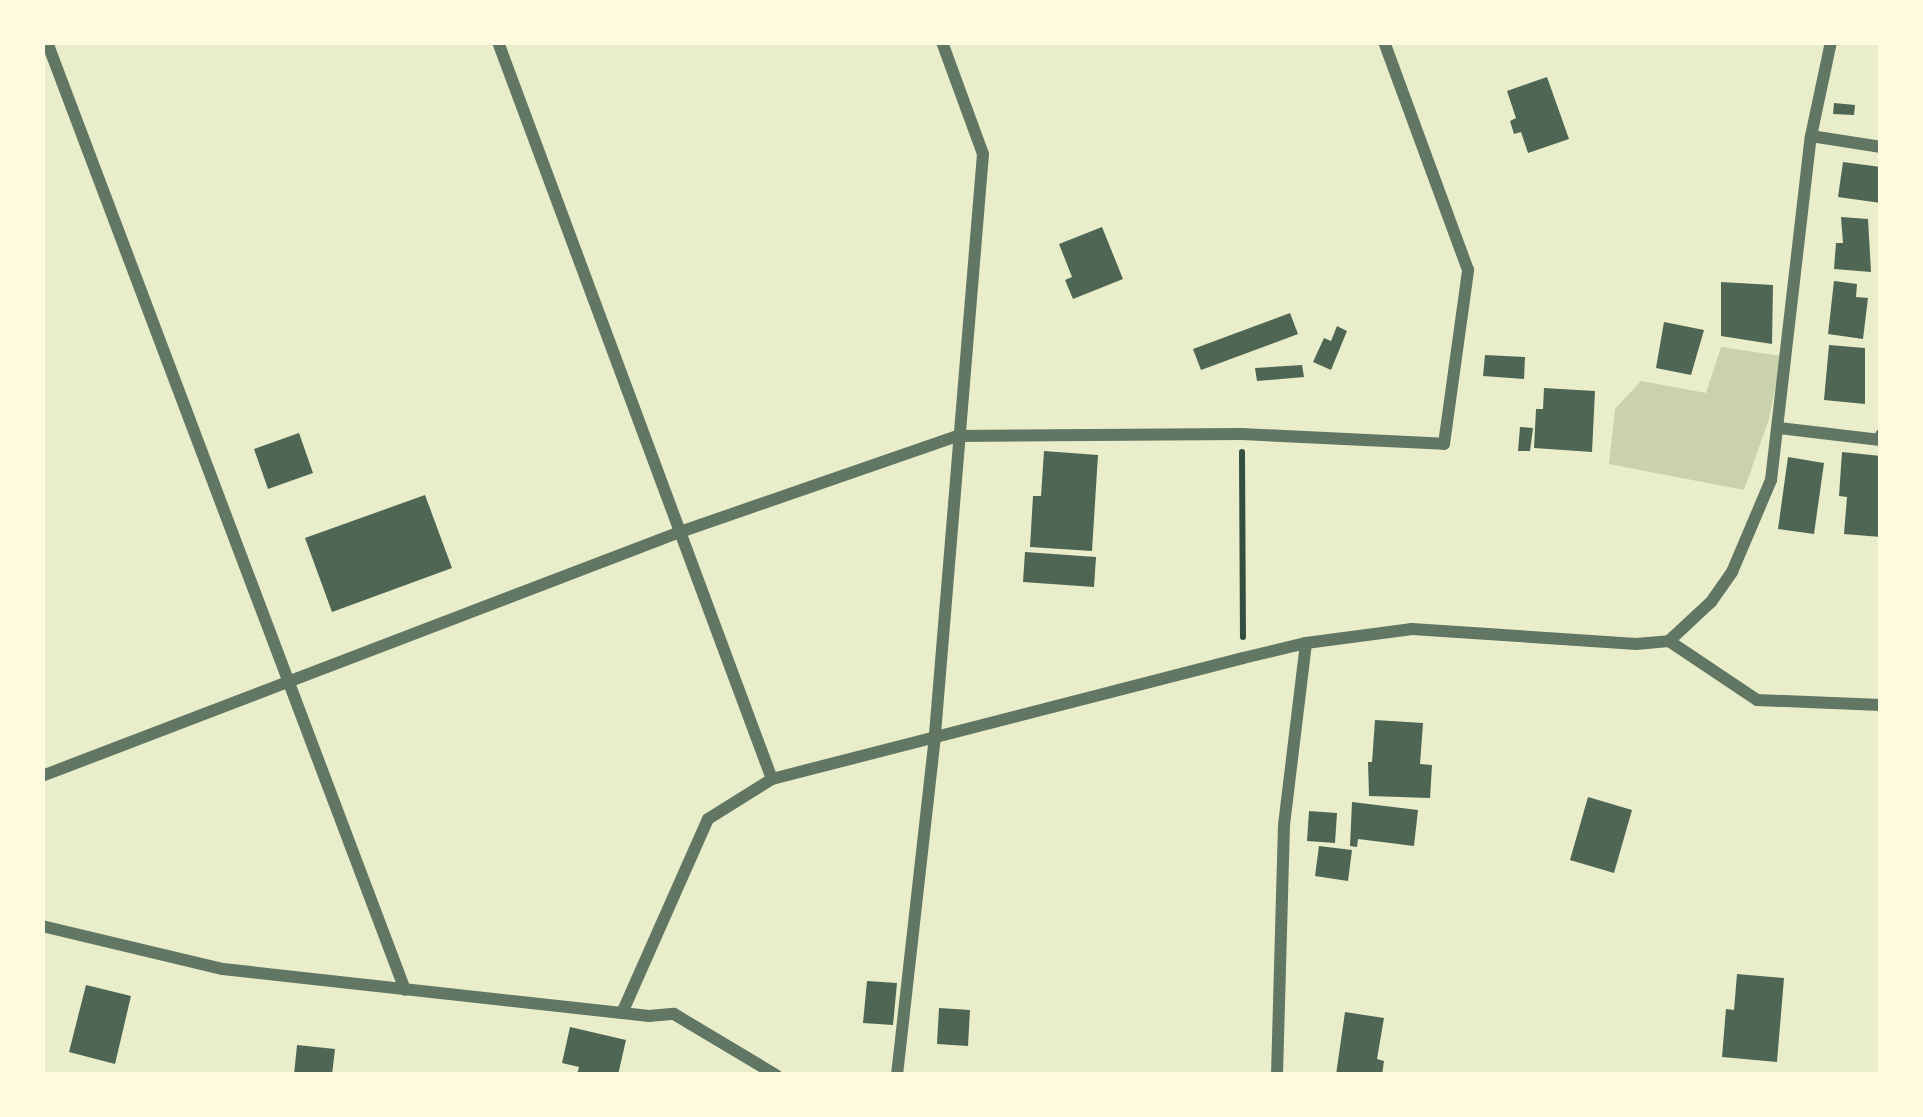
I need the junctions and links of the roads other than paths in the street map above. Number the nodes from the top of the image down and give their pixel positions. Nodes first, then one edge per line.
1 (47, 42) edge
2 (498, 42) edge
3 (942, 42) edge
4 (1384, 42) edge
5 (1832, 42) edge
6 (1811, 136) junction
7 (1881, 148) edge
8 (1779, 428) junction
9 (1881, 435) edge
10 (957, 436) junction
11 (680, 532) junction
12 (1669, 640) junction
13 (1306, 643) junction
14 (288, 684) junction
15 (1881, 705) edge
16 (935, 734) junction
17 (42, 776) edge
18 (772, 779) junction
19 (42, 926) edge
20 (405, 990) junction
21 (622, 1013) junction
22 (776, 1075) edge
23 (897, 1075) edge
24 (1277, 1075) edge

1 - 14 street
2 - 11 street
3 - 10 street
4 - 10 street
5 - 6 street
6 - 7 street
6 - 8 street
8 - 9 street
8 - 12 street
10 - 11 street
10 - 16 street
11 - 14 street
11 - 18 street
12 - 13 street
12 - 15 street
13 - 16 street
13 - 24 street
14 - 17 street
14 - 20 street
16 - 18 street
16 - 23 street
18 - 21 street
19 - 20 street
20 - 21 street
21 - 22 street

